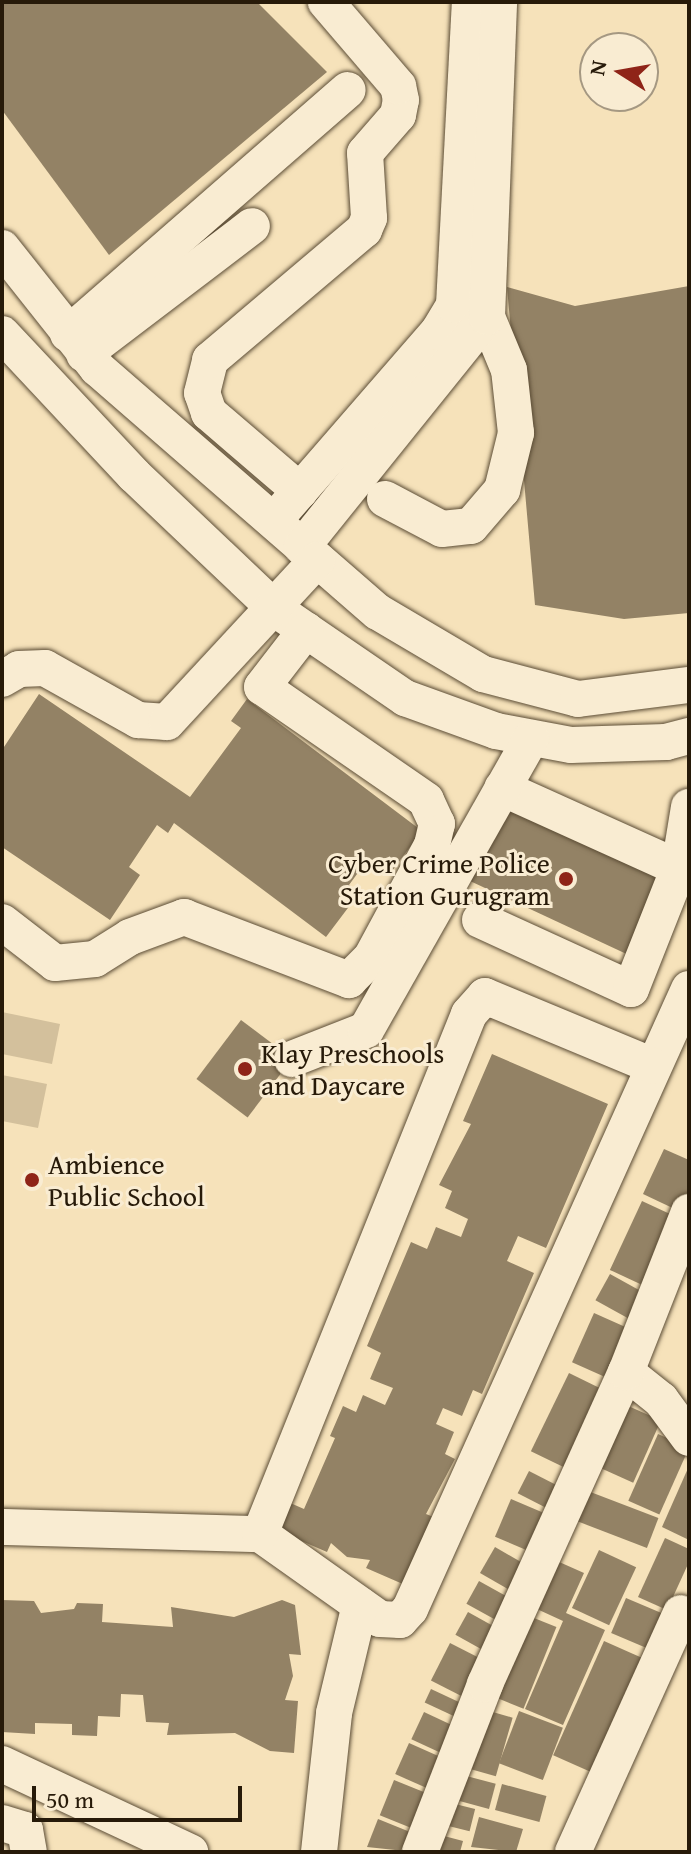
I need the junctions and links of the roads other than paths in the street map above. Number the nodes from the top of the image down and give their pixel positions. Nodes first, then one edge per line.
1 (326, 2) edge
2 (470, 2) edge
3 (499, 2) edge
4 (348, 90) dead end
5 (259, 234) dead end
6 (2, 248) edge
7 (487, 317) junction
8 (2, 334) edge
9 (85, 355) junction
10 (56, 392) junction
11 (300, 491) junction
12 (385, 499) dead end
13 (273, 522) junction
14 (309, 554) junction
15 (275, 609) junction
16 (306, 630) junction
17 (2, 679) edge
18 (689, 685) edge
19 (689, 736) edge
20 (531, 738) junction
21 (502, 788) junction
22 (689, 807) edge
23 (679, 868) junction
24 (480, 920) dead end
25 (2, 922) edge
26 (689, 989) edge
27 (292, 1059) dead end
28 (653, 1066) junction
29 (689, 1212) edge
30 (626, 1372) junction
31 (689, 1438) edge
32 (2, 1527) edge
33 (260, 1534) junction
34 (360, 1605) junction
35 (681, 1613) dead end
36 (2, 1764) edge
37 (579, 1784) dead end
38 (2, 1823) edge
39 (29, 1852) edge
40 (190, 1852) edge
41 (319, 1852) edge
42 (420, 1852) edge
43 (551, 1852) edge
44 (573, 1852) edge

1 - 11 street
2 - 11 street
3 - 7 street
4 - 9 street
5 - 9 street
6 - 9 street
7 - 12 street
7 - 14 street
8 - 10 street
9 - 10 street
9 - 13 street
10 - 15 street
11 - 13 street
13 - 14 street
14 - 15 street
14 - 18 street
15 - 16 street
15 - 17 street
16 - 20 street
16 - 25 street
19 - 20 street
20 - 21 street
21 - 23 street
21 - 27 street
22 - 23 street
23 - 24 street
26 - 28 street
28 - 33 street
28 - 34 street
29 - 30 street
30 - 31 street
30 - 42 street
32 - 33 street
33 - 34 street
34 - 41 street
35 - 44 street
36 - 40 street
37 - 43 street
38 - 39 street

